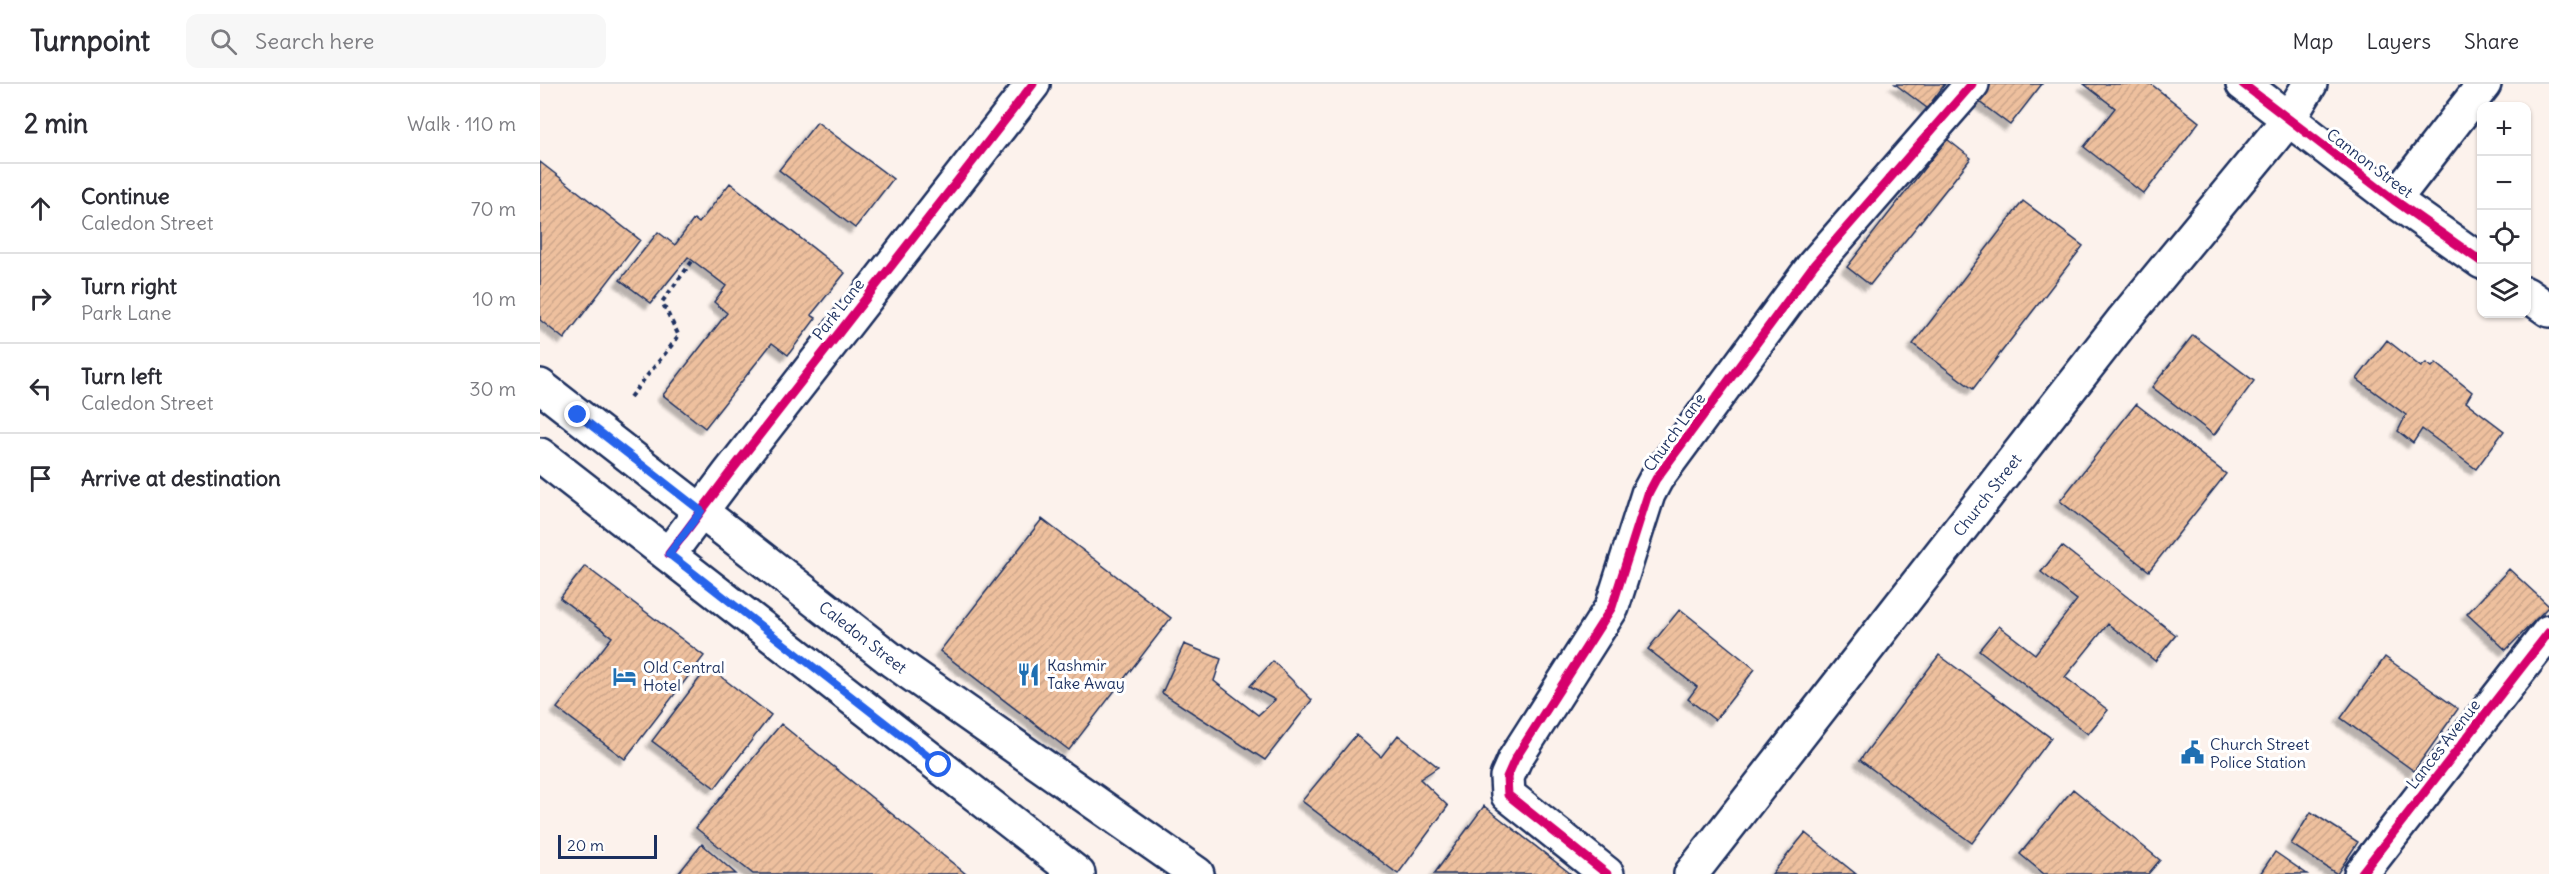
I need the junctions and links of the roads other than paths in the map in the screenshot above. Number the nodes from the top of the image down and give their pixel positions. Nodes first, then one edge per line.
1 (1033, 84) edge
2 (1972, 84) edge
3 (2243, 84) edge
4 (2310, 84) edge
5 (2484, 84) edge
6 (2288, 120) junction
7 (2394, 200) junction
8 (2477, 259) edge
9 (2531, 297) edge
10 (2549, 310) edge
11 (540, 386) edge
12 (540, 455) edge
13 (701, 511) junction
14 (669, 554) junction
15 (2549, 632) edge
16 (1078, 874) edge
17 (1197, 874) edge
18 (1607, 874) edge
19 (1691, 874) edge
20 (2361, 874) edge

1 - 13 main road, Park Lane
2 - 18 main road, Church Lane
3 - 6 main road, Cannon Street
4 - 6 main road, Church Street
5 - 7 main road
6 - 7 main road, Cannon Street
6 - 19 main road, Church Street
7 - 8 main road, Cannon Street
9 - 10 main road
11 - 13 main road, Caledon Street
12 - 14 main road
13 - 14 main road, Park Lane
13 - 17 main road, Caledon Street
14 - 16 main road
15 - 20 main road, Lances Avenue

